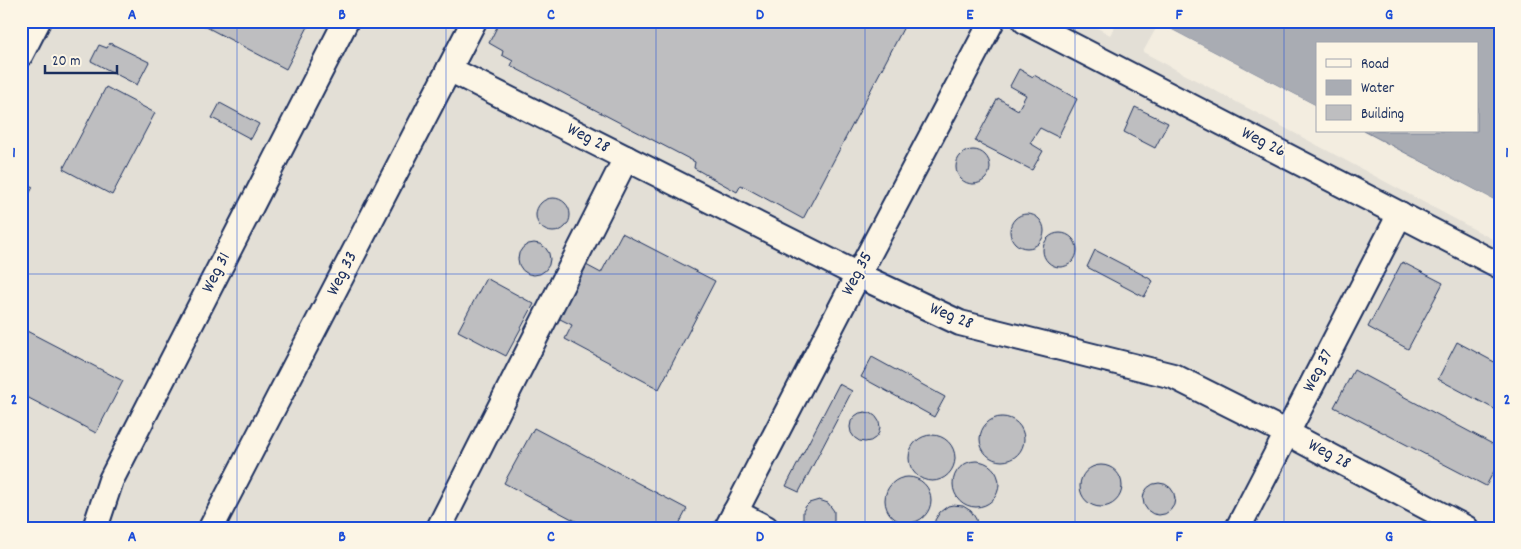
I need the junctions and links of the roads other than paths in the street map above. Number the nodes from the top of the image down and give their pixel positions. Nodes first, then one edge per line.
1 (38, 21) edge
2 (346, 21) edge
3 (474, 21) edge
4 (992, 21) edge
5 (1025, 21) edge
6 (21, 54) edge
7 (449, 69) junction
8 (626, 158) junction
9 (1400, 214) junction
10 (1500, 266) edge
11 (858, 275) junction
12 (1287, 433) junction
13 (731, 520) edge
14 (95, 528) edge
15 (211, 528) edge
16 (439, 528) edge
17 (766, 528) edge
18 (1238, 528) edge
19 (1466, 528) edge

1 - 6 lane
2 - 14 lane, Weg 31
3 - 7 lane, Weg 33
4 - 11 lane, Weg 35
5 - 9 lane, Weg 26
7 - 8 lane, Weg 28
7 - 15 lane, Weg 33
8 - 11 lane, Weg 28
8 - 16 lane
9 - 10 lane, Weg 26
9 - 12 lane, Weg 37
11 - 12 lane, Weg 28
11 - 13 lane, Weg 35
12 - 18 lane, Weg 37
12 - 19 lane, Weg 28
13 - 17 lane

